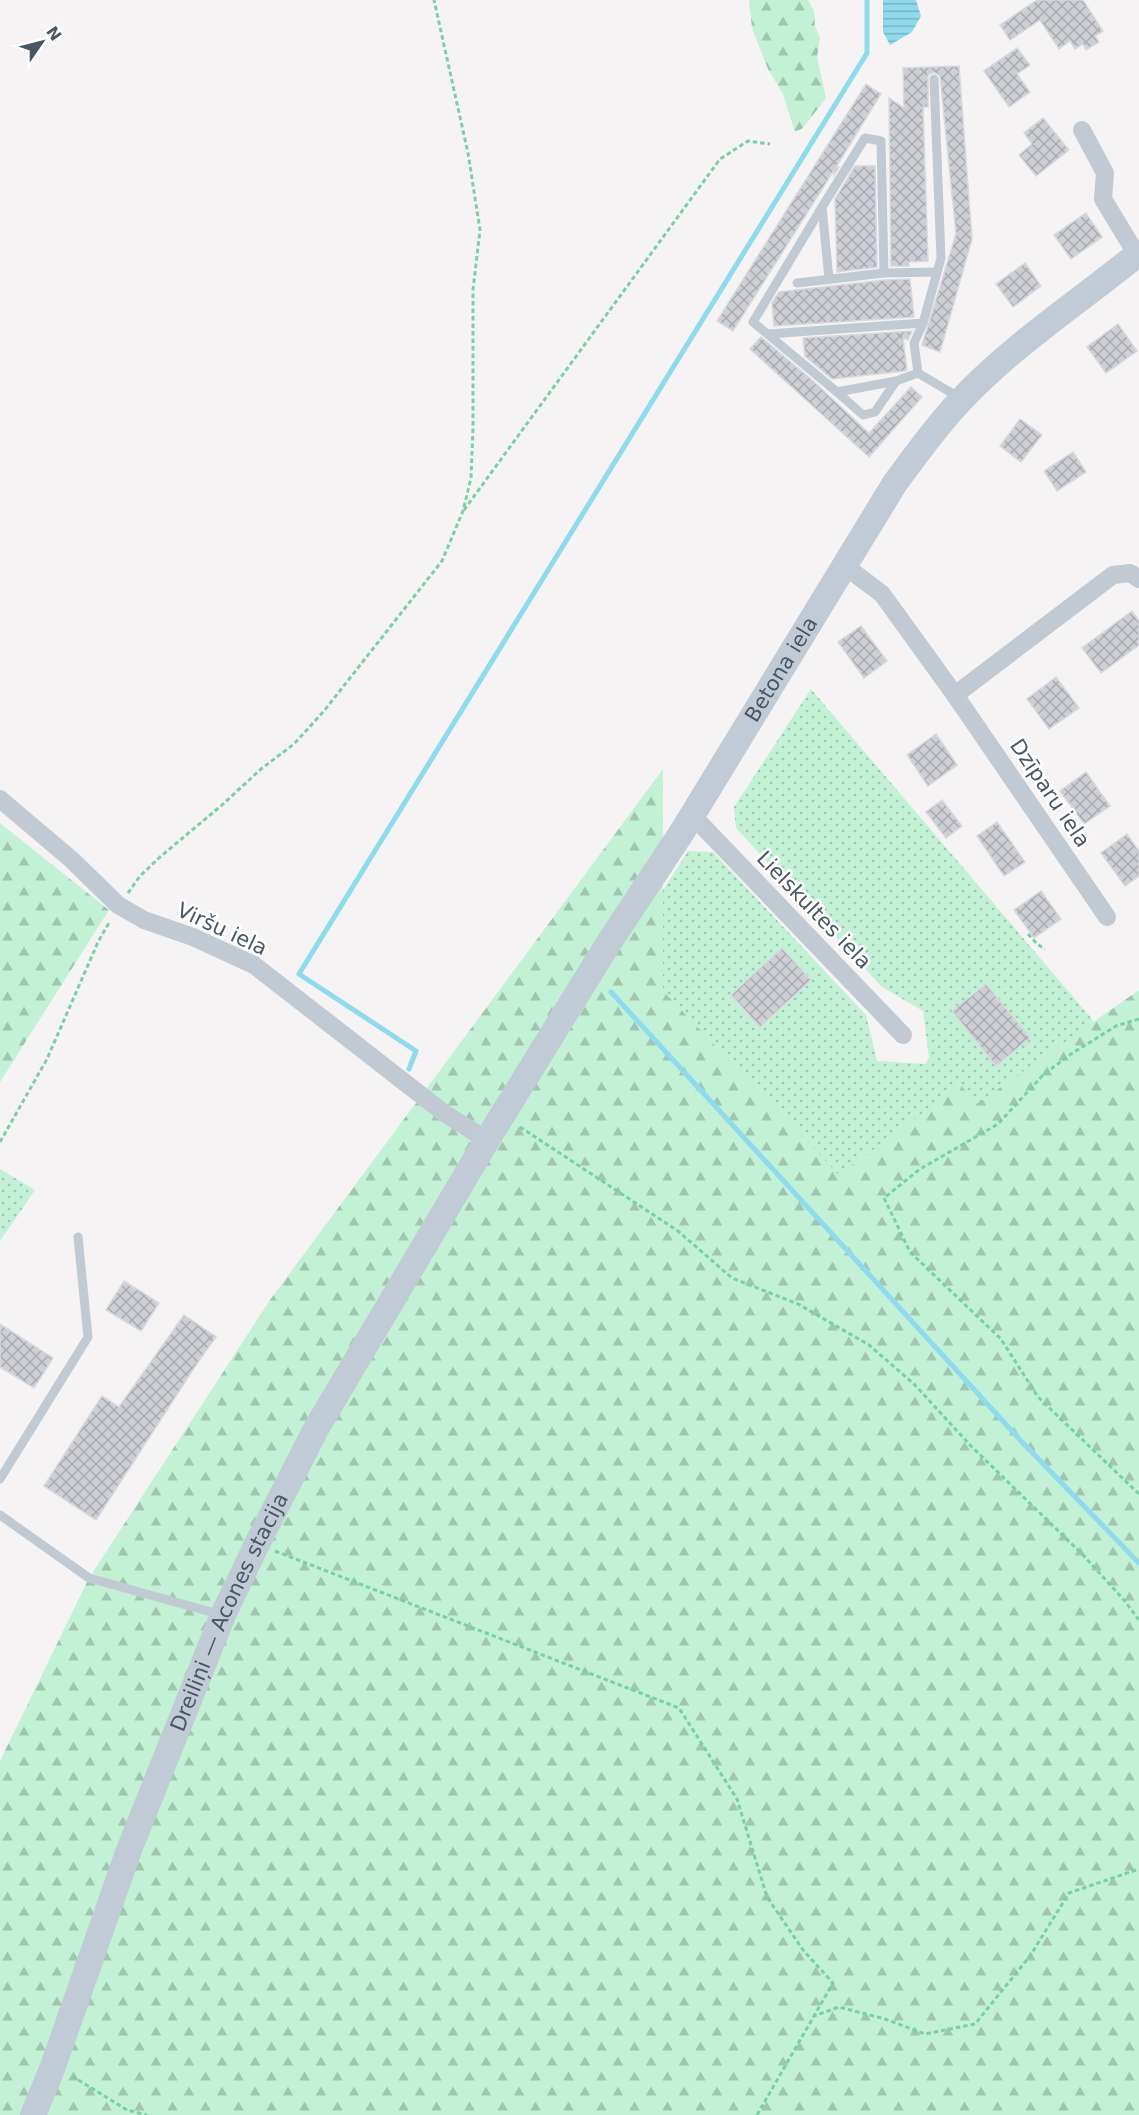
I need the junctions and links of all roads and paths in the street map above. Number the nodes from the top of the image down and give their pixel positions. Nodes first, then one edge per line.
1 (434, 0) edge
2 (934, 79) dead end
3 (1082, 130) dead end
4 (770, 144) dead end
5 (822, 207) junction
6 (1138, 254) edge
7 (936, 272) junction
8 (884, 273) junction
9 (829, 279) junction
10 (797, 283) dead end
11 (922, 323) junction
12 (768, 334) junction
13 (918, 373) junction
14 (896, 381) junction
15 (837, 392) junction
16 (962, 399) junction
17 (463, 512) junction
18 (844, 566) junction
19 (1139, 579) edge
20 (955, 695) junction
21 (0, 799) edge
22 (692, 815) junction
23 (118, 905) junction
24 (1107, 917) dead end
25 (1028, 934) dead end
26 (1045, 949) dead end
27 (1139, 1019) edge
28 (903, 1035) dead end
29 (534, 1137) dead end
30 (487, 1140) junction
31 (0, 1142) edge
32 (78, 1237) dead end
33 (0, 1479) edge
34 (1139, 1494) edge
35 (0, 1515) edge
36 (257, 1544) junction
37 (223, 1615) junction
38 (1139, 1620) edge
39 (1139, 1869) edge
40 (814, 2016) junction
41 (52, 2069) junction
42 (33, 2115) edge
43 (147, 2115) edge
44 (757, 2115) edge

1 - 17 path
2 - 7 lane
3 - 6 street
4 - 17 path
5 - 8 lane
5 - 9 lane
5 - 12 lane
6 - 16 main road, Betona iela
7 - 8 lane
7 - 11 lane
8 - 9 lane
9 - 10 lane
11 - 12 lane
11 - 13 lane
12 - 15 lane
13 - 14 lane
13 - 16 lane
14 - 15 lane
14 - 15 lane
16 - 18 main road, Betona iela
17 - 23 path
18 - 20 street, Dzīparu iela
18 - 22 main road, Betona iela
19 - 20 street
20 - 24 street, Dzīparu iela
21 - 23 street, Viršu iela
22 - 28 street, Lielskultes iela
22 - 30 main road, Betona iela
23 - 30 street, Viršu iela
23 - 31 path
25 - 26 path
27 - 34 path
29 - 38 path
30 - 36 main road, Dreiliņi — Acones stacija
32 - 33 lane
35 - 37 lane
36 - 37 main road, Dreiliņi — Acones stacija
36 - 40 path
37 - 41 main road, Dreiliņi — Acones stacija
39 - 40 path
40 - 44 path
41 - 42 main road, Dreiliņi — Acones stacija
41 - 43 path

